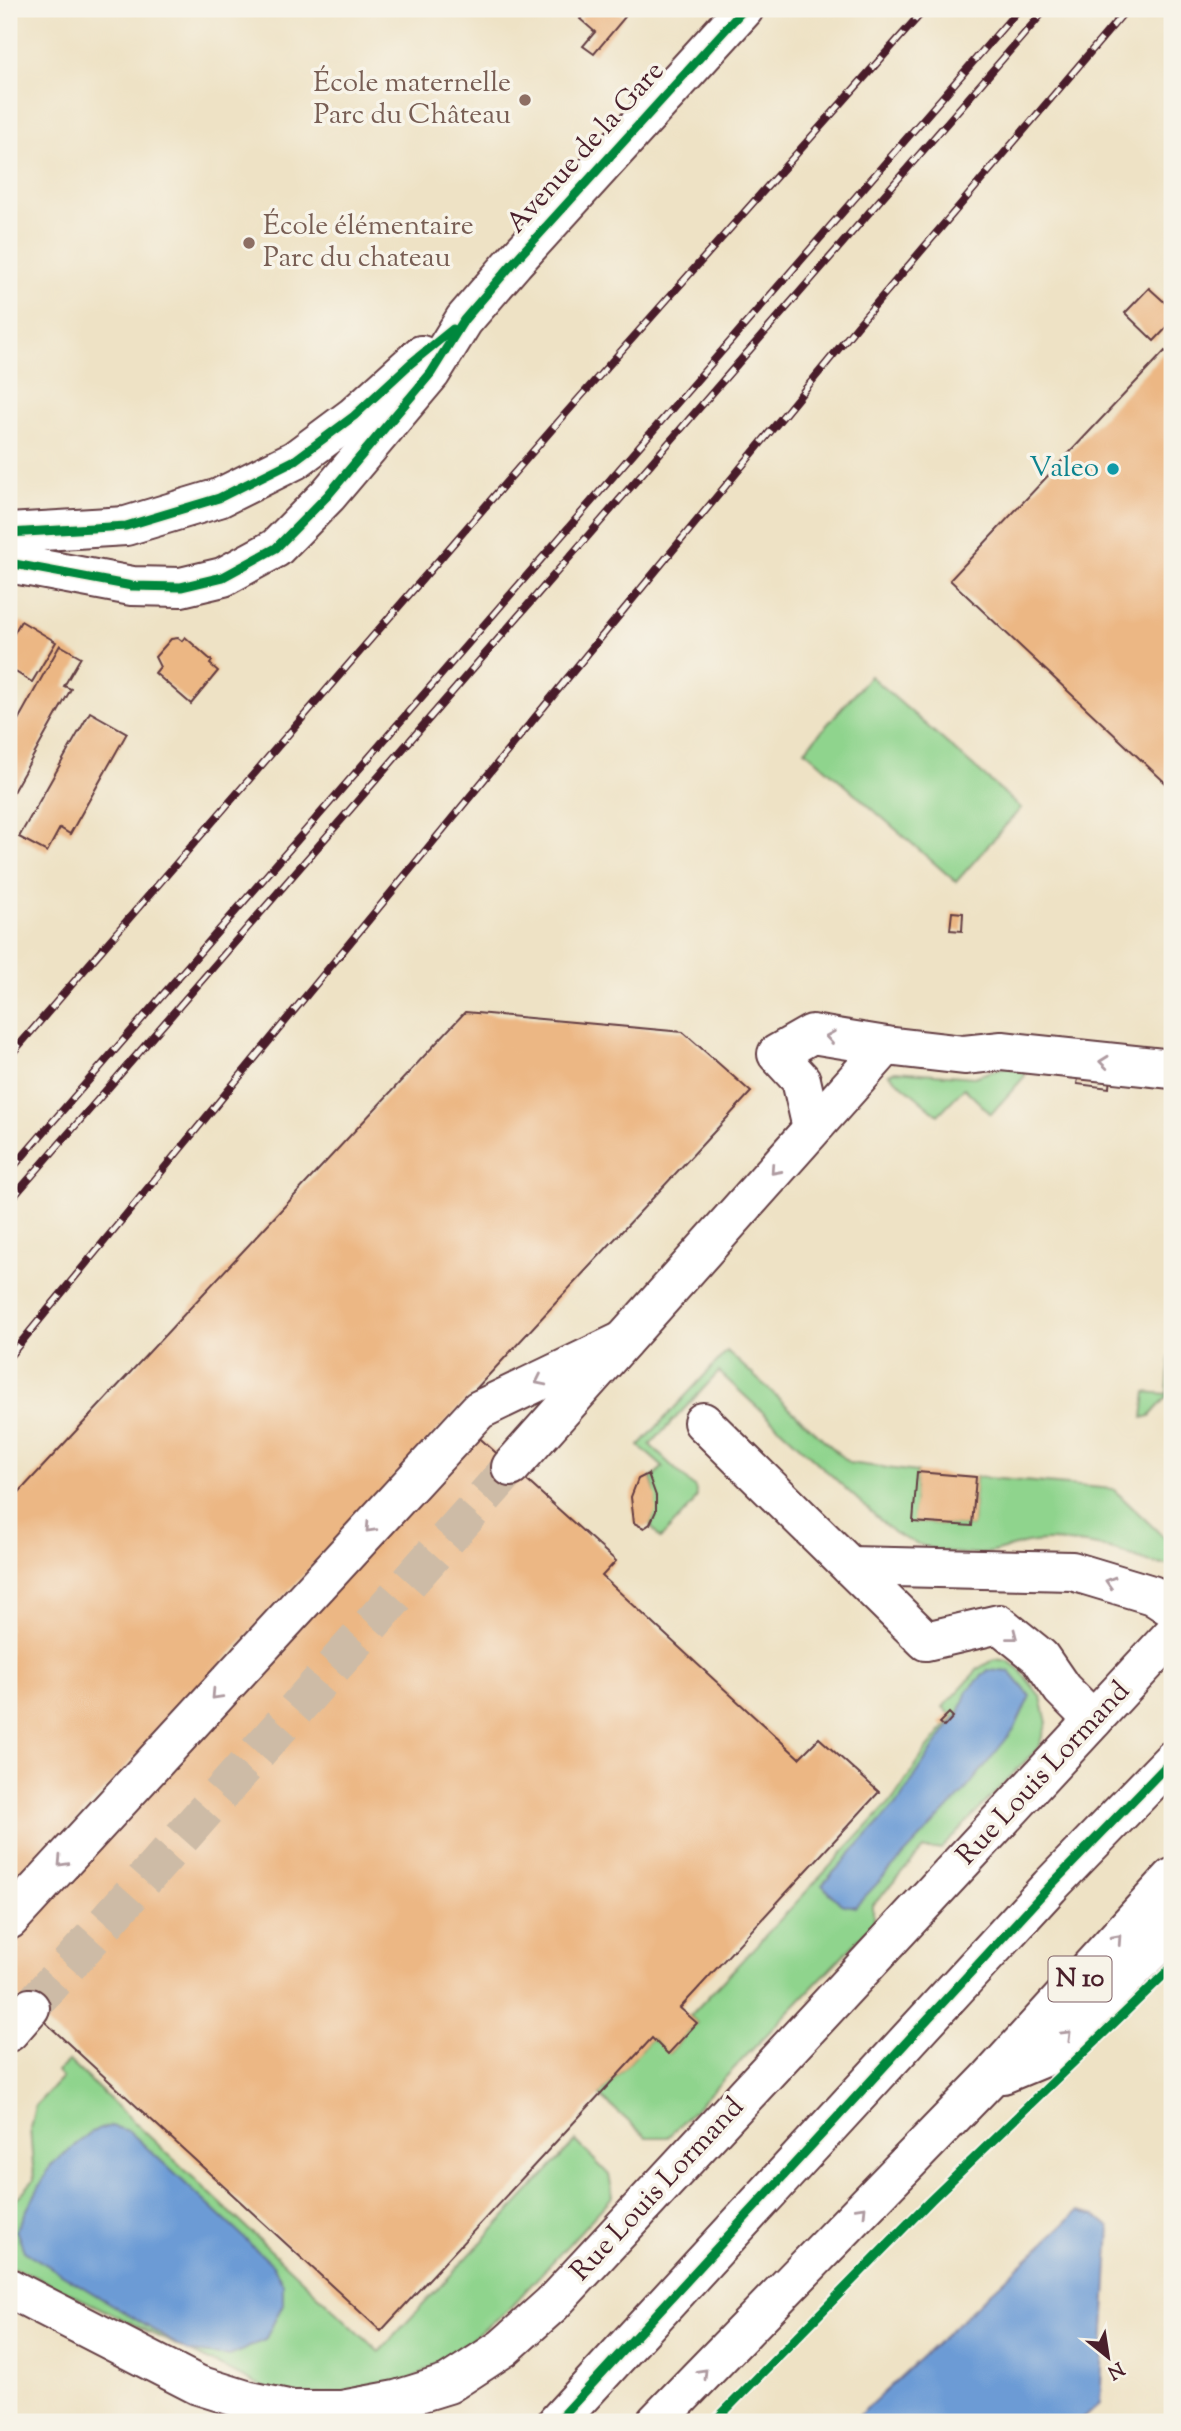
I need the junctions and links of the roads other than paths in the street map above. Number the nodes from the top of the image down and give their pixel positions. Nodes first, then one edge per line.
1 (744, 9) edge
2 (464, 320) junction
3 (9, 533) edge
4 (9, 563) edge
5 (886, 1046) junction
6 (1172, 1069) edge
7 (812, 1128) junction
8 (623, 1340) junction
9 (703, 1422) dead end
10 (511, 1466) tunnel mouth
11 (850, 1566) junction
12 (1172, 1608) edge
13 (1172, 1635) edge
14 (1093, 1720) junction
15 (1172, 1760) edge
16 (1172, 1878) edge
17 (9, 1920) edge
18 (1172, 1931) edge
19 (988, 2080) junction
20 (9, 2288) edge
21 (557, 2422) edge
22 (656, 2422) edge

1 - 2 street, Avenue de la Gare
2 - 3 street, Avenue de la Gare
2 - 4 street, Avenue de la Gare
6 -> 5 street
5 - 7 street
5 -> 7 street
7 -> 8 street
8 - 10 street
8 -> 17 street
9 - 11 street
12 -> 11 street
11 -> 14 street
13 - 14 street, Rue Louis Lormand
14 - 20 street, Rue Louis Lormand
15 - 21 street
19 -> 16 street, N 10
19 -> 18 street
22 -> 19 street, N 10

